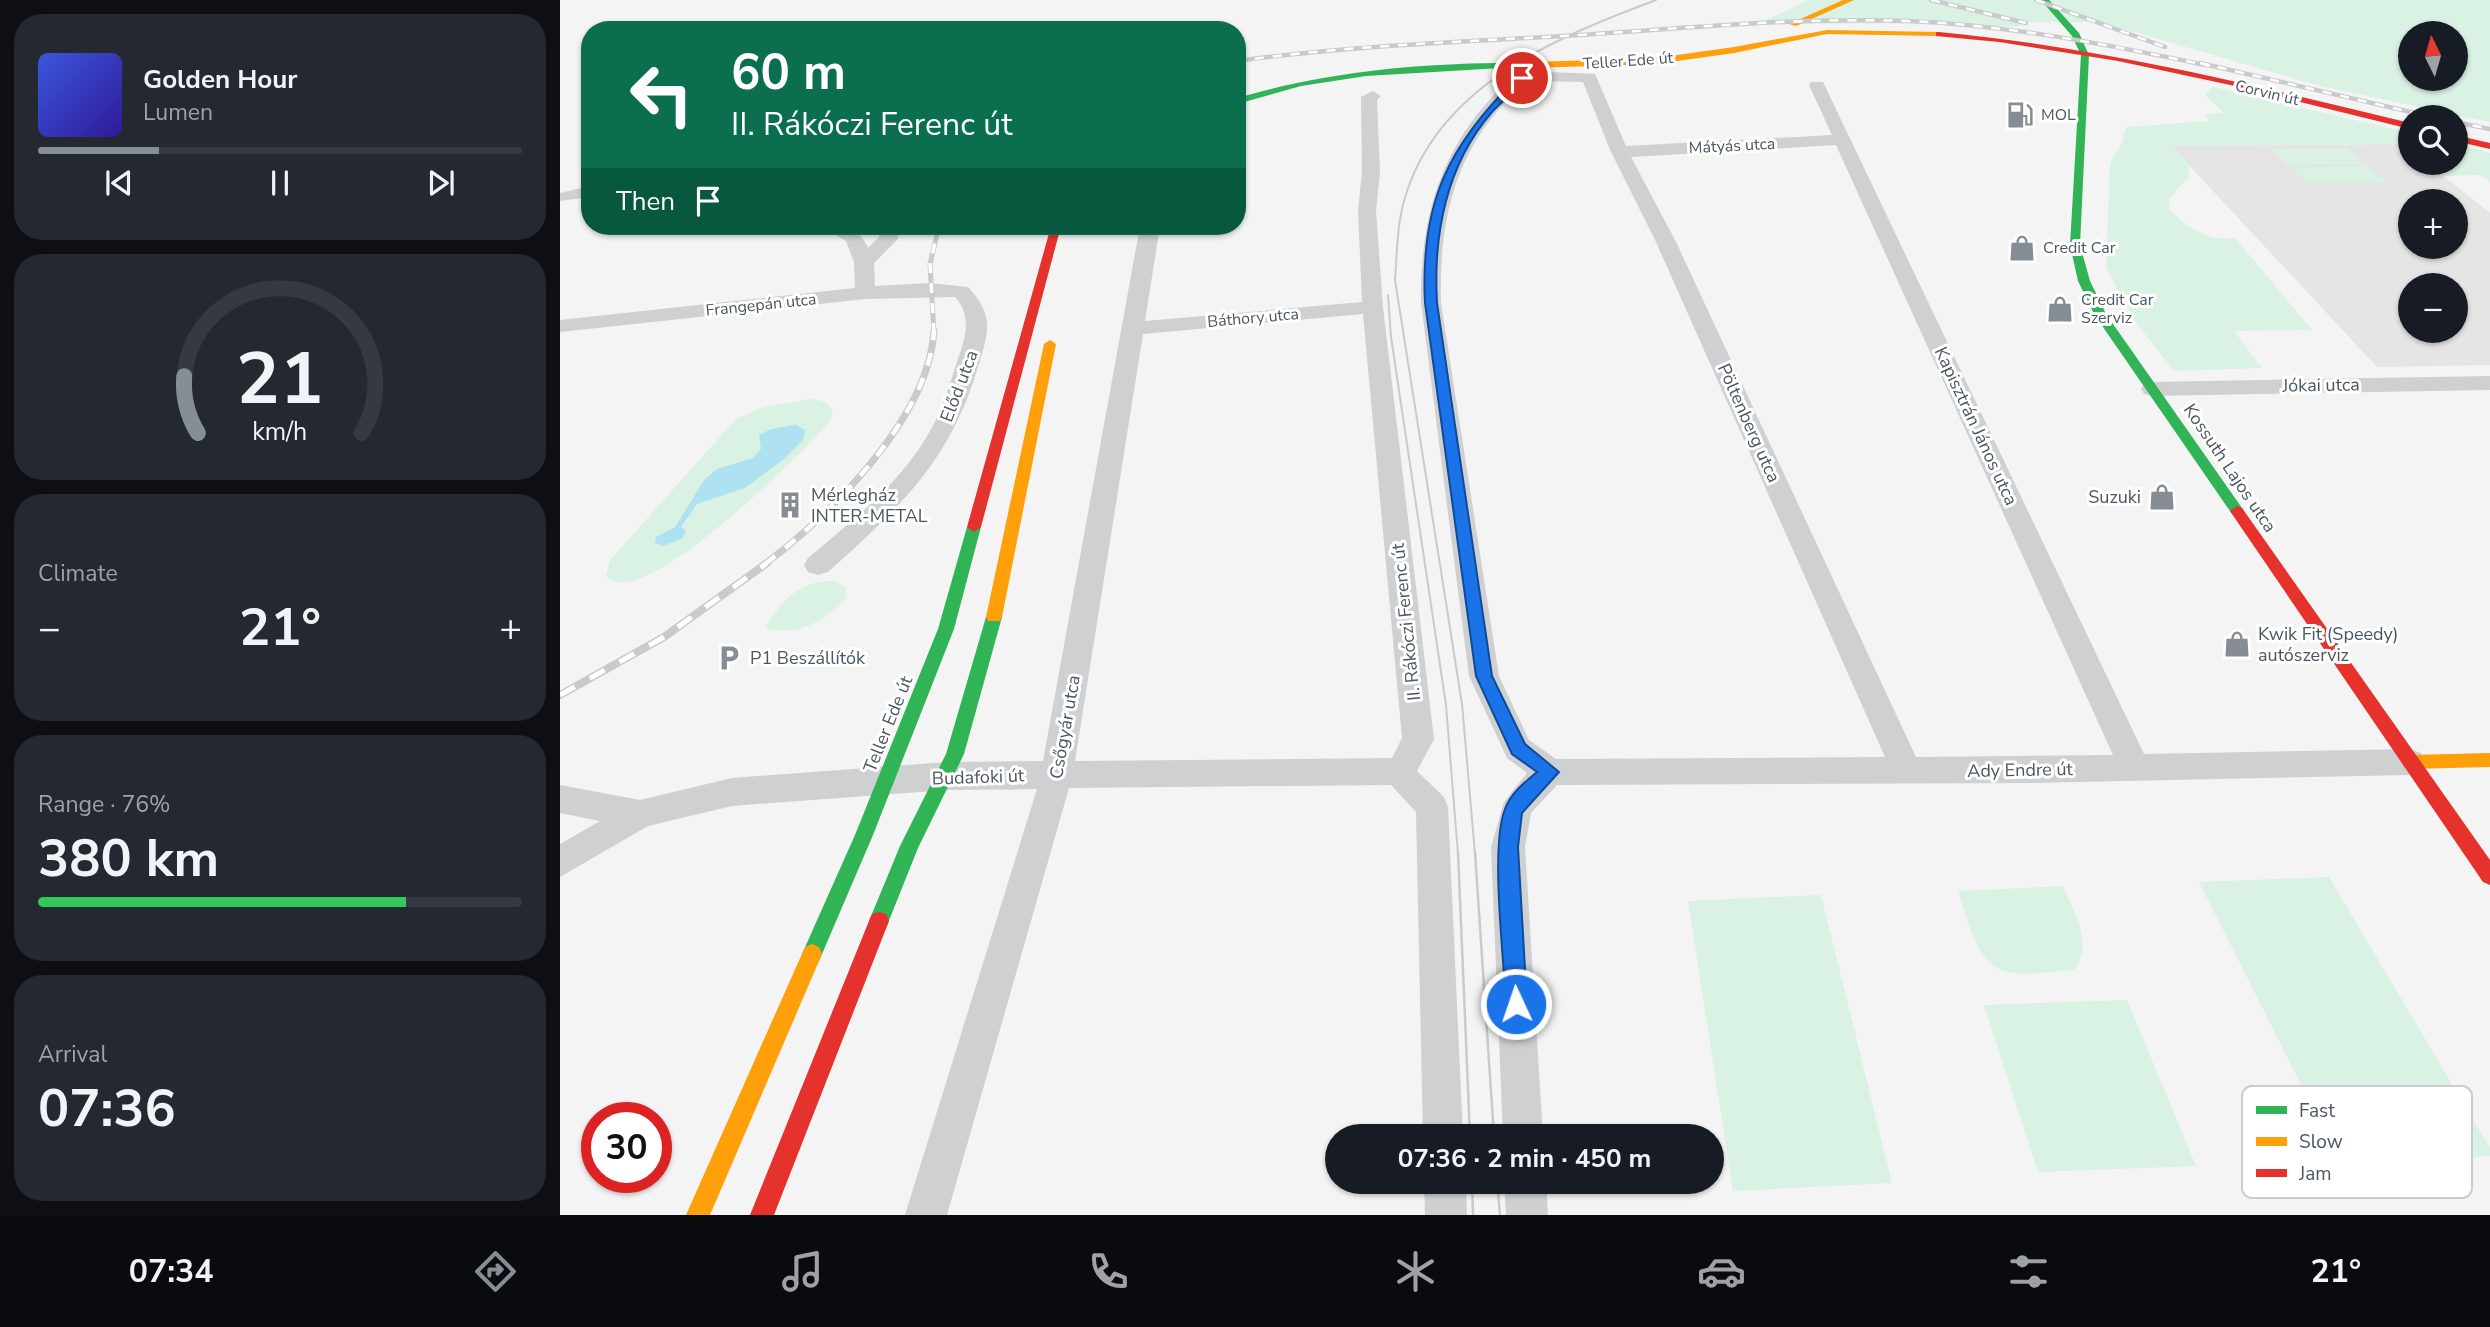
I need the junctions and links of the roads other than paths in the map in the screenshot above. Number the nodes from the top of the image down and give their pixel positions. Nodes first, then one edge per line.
1 (1862, 5) edge
2 (2045, 15) edge
3 (1894, 32) junction
4 (1971, 38) junction
5 (2007, 41) junction
6 (2080, 44) junction
7 (2125, 59) junction
8 (2085, 69) junction
9 (1580, 71) junction
10 (1817, 85) dead end
11 (1246, 86) edge
12 (1373, 96) dead end
13 (1246, 98) edge
14 (2398, 123) edge
15 (1843, 139) junction
16 (2468, 141) edge
17 (2490, 146) edge
18 (1620, 152) junction
19 (581, 193) edge
20 (565, 197) dead end
21 (848, 235) edge
22 (889, 235) edge
23 (1054, 235) edge
24 (1148, 235) edge
25 (863, 262) junction
26 (961, 291) joint
27 (865, 293) junction
28 (1373, 307) junction
29 (560, 326) edge
30 (1133, 328) junction
31 (1053, 331) dead end
32 (2490, 383) edge
33 (2152, 389) junction
34 (818, 565) dead end
35 (2490, 760) edge
36 (2410, 762) junction
37 (2135, 768) junction
38 (1401, 771) junction
39 (1907, 771) junction
40 (1550, 772) junction
41 (1058, 775) junction
42 (947, 776) junction
43 (886, 781) junction
44 (560, 799) edge
45 (640, 814) junction
46 (560, 862) edge
47 (2490, 876) edge
48 (1443, 1124) edge
49 (1522, 1124) edge
50 (1445, 1194) edge
51 (1526, 1194) edge
52 (698, 1215) edge
53 (762, 1215) edge
54 (926, 1215) edge
55 (1446, 1215) edge
56 (1527, 1215) edge

1 - 3 main road
1 - 11 main road, Teller Ede út
2 - 4 main road
2 - 6 main road
3 - 4 main road
3 - 9 main road, Teller Ede út
4 - 5 main road
5 - 6 main road, Corvin út
5 - 8 main road
6 - 7 main road, Corvin út
6 - 8 main road, Kossuth Lajos utca
7 - 8 main road
7 - 14 main road, Corvin út
8 - 33 main road, Kossuth Lajos utca
9 - 13 main road, Teller Ede út
9 - 18 street, Pöltenberg utca
9 - 40 street
10 - 15 street, Kapisztrán János utca
12 - 28 street, II. Rákóczi Ferenc út
15 - 18 street, Mátyás utca
15 - 37 street, Kapisztrán János utca
16 - 17 main road
18 - 39 street, Pöltenberg utca
19 - 20 street
21 - 25 street
22 - 25 street
23 - 43 main road, Teller Ede út
24 - 30 street, Csőgyár utca
25 - 27 street
26 - 27 street, Frangepán utca
26 - 34 street, Előd utca
27 - 29 street, Frangepán utca
28 - 30 street, Báthory utca
28 - 38 street, II. Rákóczi Ferenc út
30 - 41 street, Csőgyár utca
31 - 42 main road
32 - 33 street, Jókai utca
33 - 36 main road, Kossuth Lajos utca
35 - 36 main road, Ady Endre út
36 - 37 street, Ady Endre út
36 - 47 main road, Kossuth Lajos utca
37 - 39 street, Ady Endre út
38 - 41 street, Budafoki út
38 - 48 street
39 - 40 street, Ady Endre út
40 - 49 street
41 - 42 street, Budafoki út
41 - 54 street, Csőgyár utca
42 - 43 street, Budafoki út
42 - 53 main road
43 - 45 street, Budafoki út
43 - 52 main road, Teller Ede út
44 - 45 street, Budafoki út
45 - 46 street
50 - 55 street
51 - 56 street

